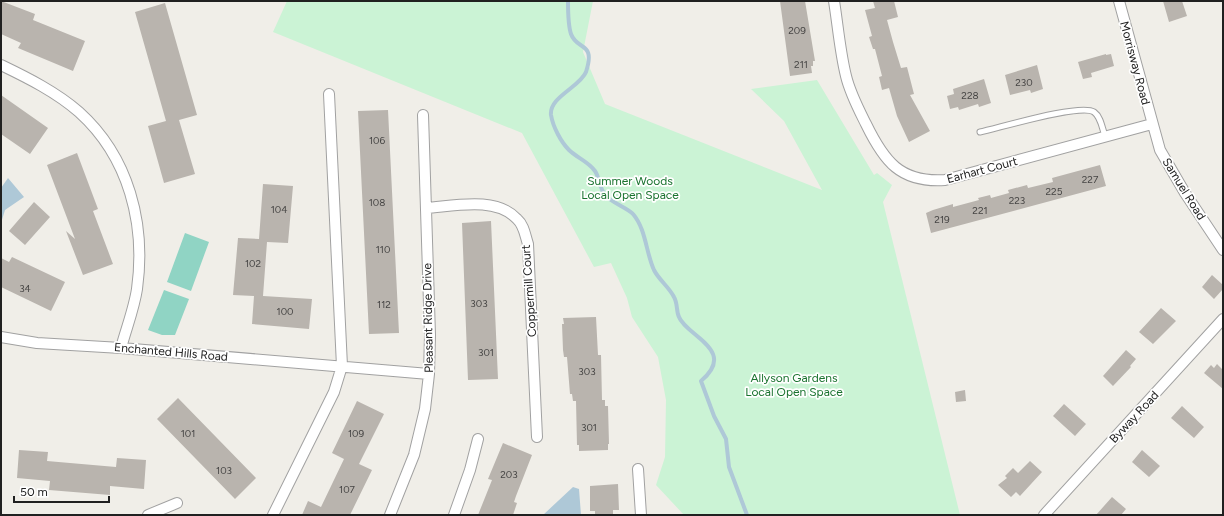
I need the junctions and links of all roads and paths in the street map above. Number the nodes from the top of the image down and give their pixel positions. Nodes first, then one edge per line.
1 (834, 1) edge
2 (1119, 1) edge
3 (1, 65) edge
4 (329, 94) dead end
5 (423, 116) dead end
6 (1152, 124) junction
7 (980, 132) dead end
8 (1105, 136) junction
9 (426, 208) junction
10 (1223, 250) edge
11 (1223, 319) edge
12 (1, 337) edge
13 (121, 348) junction
14 (342, 366) junction
15 (429, 374) junction
16 (538, 437) dead end
17 (478, 439) dead end
18 (638, 469) dead end
19 (177, 503) dead end
20 (148, 515) edge
21 (273, 515) edge
22 (390, 515) edge
23 (454, 515) edge
24 (640, 515) edge
25 (1044, 515) edge

1 - 8 street, Earhart Court
2 - 6 street, Morrisway Road
3 - 13 street
4 - 14 street
5 - 9 street, Pleasant Ridge Drive
6 - 8 street, Earhart Court
6 - 10 street, Samuel Road
7 - 8 lane
9 - 15 street, Pleasant Ridge Drive
9 - 16 street, Coppermill Court
11 - 25 street, Byway Road
12 - 13 street, Enchanted Hills Road
13 - 14 street, Enchanted Hills Road
14 - 15 street, Enchanted Hills Road
14 - 21 street
15 - 22 street, Pleasant Ridge Drive
17 - 23 street
18 - 24 street
19 - 20 street

